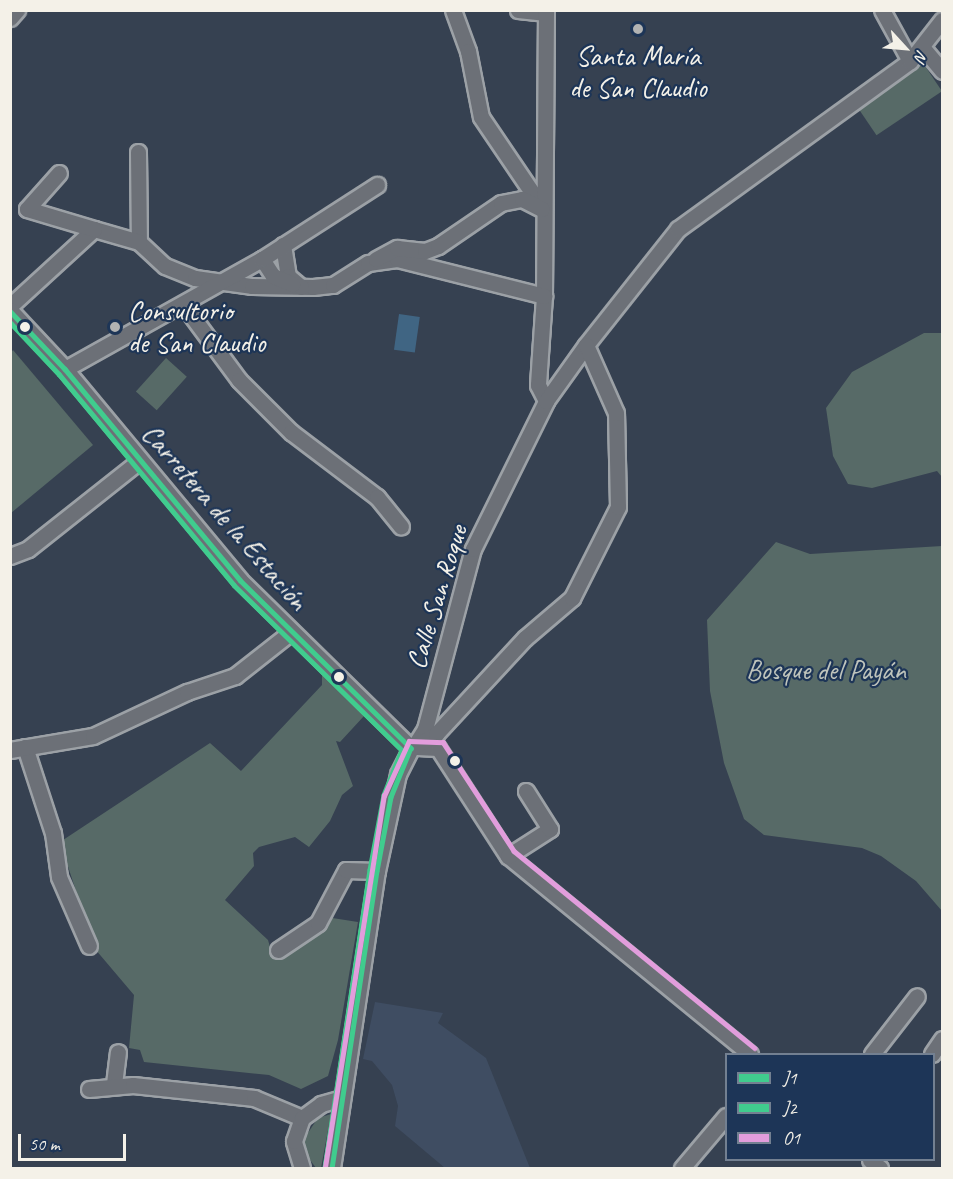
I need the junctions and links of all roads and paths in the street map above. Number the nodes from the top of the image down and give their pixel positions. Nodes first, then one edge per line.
1 (17, 10) edge
2 (453, 10) edge
3 (518, 10) edge
4 (882, 10) edge
5 (546, 11) edge
6 (10, 18) edge
7 (942, 20) edge
8 (923, 48) junction
9 (910, 61) junction
10 (942, 71) edge
11 (138, 152) dead end
12 (59, 173) dead end
13 (377, 185) dead end
14 (544, 210) junction
15 (94, 229) junction
16 (139, 242) junction
17 (283, 245) junction
18 (262, 260) junction
19 (368, 263) junction
20 (221, 279) junction
21 (263, 286) junction
22 (301, 287) junction
23 (544, 296) junction
24 (183, 304) junction
25 (10, 308) edge
26 (586, 345) junction
27 (65, 369) junction
28 (546, 401) junction
29 (139, 461) junction
30 (401, 527) dead end
31 (10, 556) edge
32 (291, 632) junction
33 (413, 746) junction
34 (18, 748) edge
35 (526, 790) dead end
36 (508, 856) junction
37 (377, 871) junction
38 (89, 946) dead end
39 (278, 950) dead end
40 (917, 996) dead end
41 (942, 1039) edge
42 (118, 1052) dead end
43 (749, 1053) edge
44 (873, 1053) edge
45 (933, 1053) edge
46 (114, 1084) junction
47 (89, 1089) dead end
48 (342, 1098) junction
49 (725, 1117) edge
50 (302, 1118) junction
51 (302, 1168) edge
52 (332, 1168) edge
53 (682, 1168) edge

1 - 6 street
2 - 14 street
3 - 5 street
4 - 9 street
5 - 14 street
7 - 8 street, Calle San Roque
8 - 9 street, Calle San Roque
8 - 10 street
9 - 26 street, Calle San Roque
11 - 16 street
12 - 15 street
13 - 17 street
14 - 19 street
14 - 23 street
15 - 16 street
15 - 25 street
16 - 20 street
17 - 18 street
17 - 22 street
18 - 20 street
18 - 21 street
18 - 22 street
19 - 22 street
19 - 23 street
20 - 21 street
20 - 24 street
21 - 22 street
23 - 28 street
24 - 27 street
24 - 30 street
25 - 27 street, Carretera de la Estación
26 - 28 street, Calle San Roque
26 - 33 street
27 - 29 street, Carretera de la Estación
28 - 33 street, Calle San Roque
29 - 31 street
29 - 32 street, Carretera de la Estación
32 - 33 street, Carretera de la Estación
32 - 34 street
33 - 36 street
33 - 37 street, Calle San Roque
34 - 38 street
35 - 36 street
36 - 43 street
37 - 39 street
37 - 48 street, Calle San Roque
40 - 44 street
41 - 45 street
42 - 46 street
46 - 47 street
46 - 50 street
48 - 50 street
48 - 52 street, Calle San Roque
49 - 53 street
50 - 51 street

